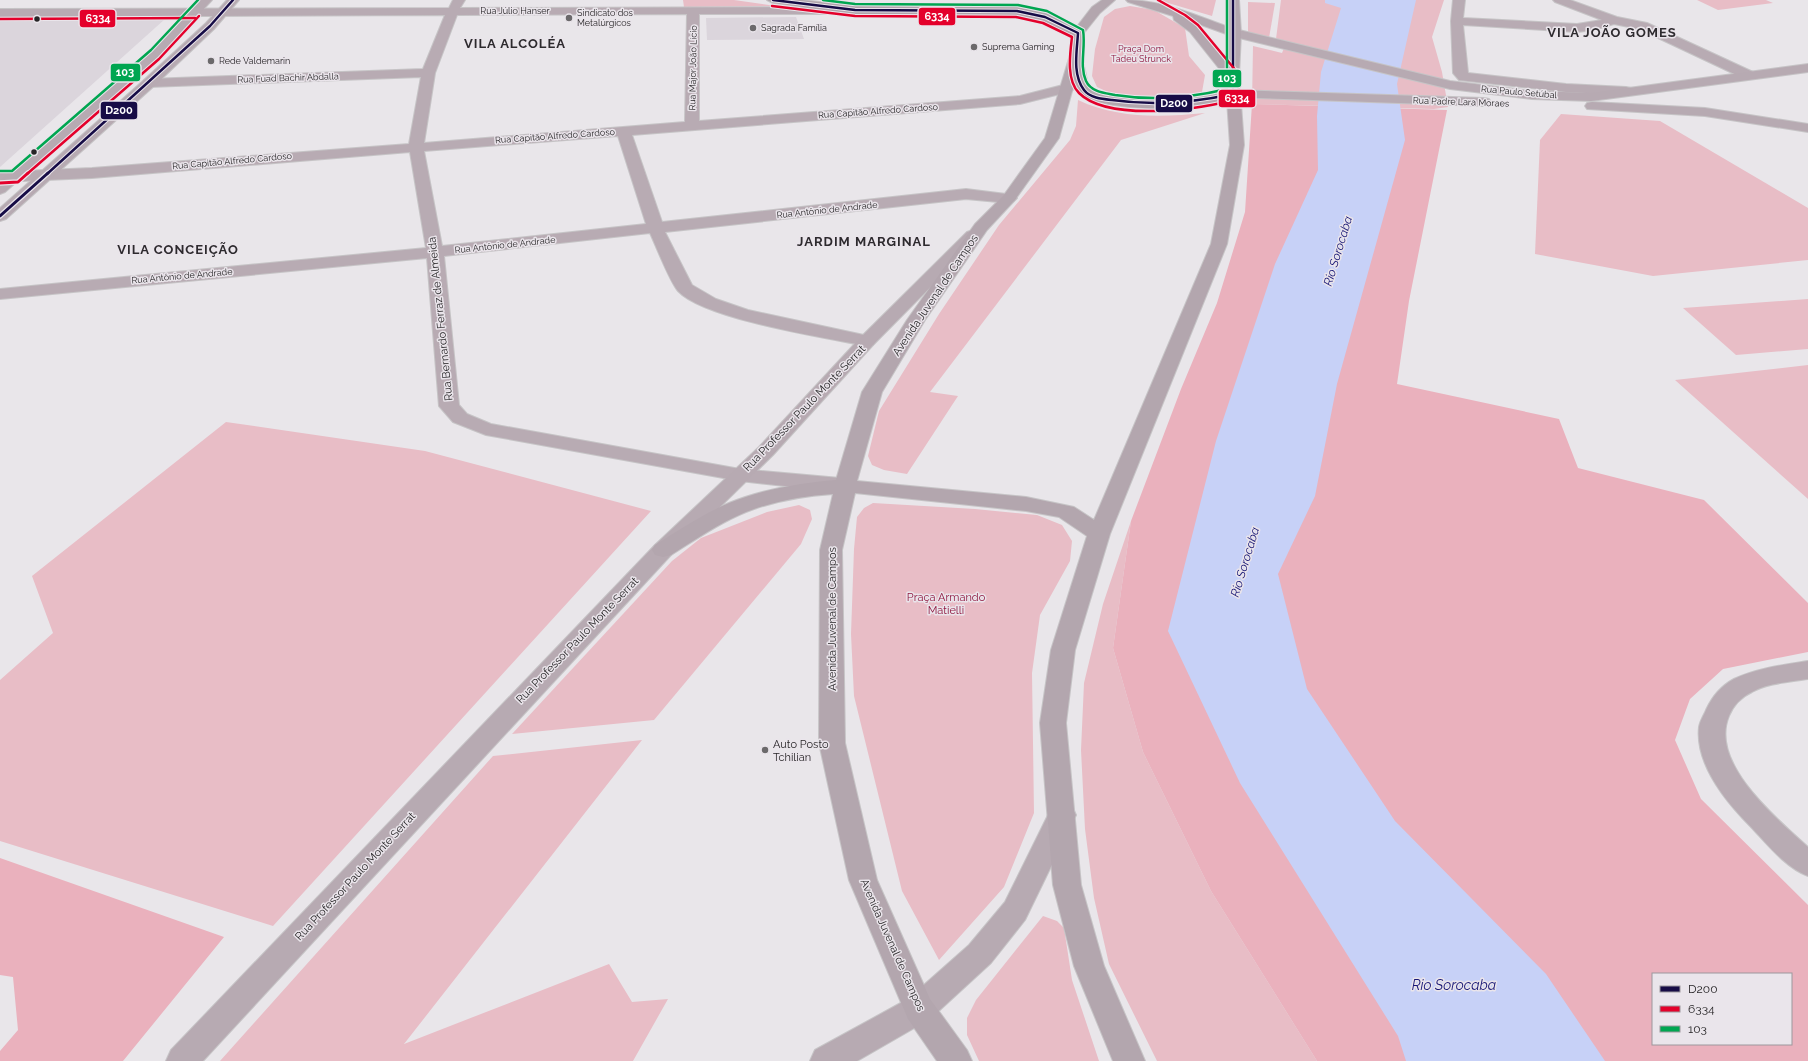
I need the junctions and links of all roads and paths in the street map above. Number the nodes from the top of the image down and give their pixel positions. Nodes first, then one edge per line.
1 (206, 0) edge
2 (233, 0) edge
3 (774, 0) edge
4 (1109, 0) edge
5 (1132, 0) edge
6 (1233, 0) edge
7 (1459, 0) edge
8 (1559, 0) edge
9 (455, 6) edge
10 (1157, 6) junction
11 (855, 10) junction
12 (693, 11) junction
13 (195, 12) junction
14 (223, 12) junction
15 (0, 13) edge
16 (1614, 20) junction
17 (1457, 21) junction
18 (1078, 33) junction
19 (1234, 33) junction
20 (1076, 54) junction
21 (1808, 68) edge
22 (428, 73) junction
23 (1748, 75) junction
24 (149, 83) junction
25 (1233, 85) junction
26 (1670, 86) junction
27 (1066, 91) junction
28 (1626, 91) junction
29 (1705, 112) junction
30 (692, 125) junction
31 (1808, 128) edge
32 (623, 130) junction
33 (416, 146) junction
34 (42, 176) junction
35 (7, 177) edge
36 (0, 189) edge
37 (1009, 198) junction
38 (0, 216) edge
39 (981, 228) junction
40 (656, 229) junction
41 (435, 252) junction
42 (0, 294) edge
43 (867, 342) junction
44 (740, 475) junction
45 (845, 486) junction
46 (1100, 534) junction
47 (663, 550) junction
48 (1808, 670) edge
49 (1062, 815) junction
50 (1808, 864) edge
51 (919, 1009) junction
52 (182, 1061) edge
53 (826, 1061) edge
54 (956, 1061) edge
55 (1129, 1061) edge

1 - 13 main road
2 - 14 main road
3 - 11 main road
4 - 18 highway
5 - 10 highway
6 - 19 highway
7 - 17 street
8 - 16 street
9 - 12 street, Rua Júlio Hanser
9 - 14 street, Rua Júlio Hanser
9 - 22 street, Rua Bernardo Ferraz de Almeida
10 - 19 highway
10 - 25 highway
11 - 12 street, Rua Júlio Hanser
11 - 18 main road
12 - 30 street, Rua Major João Lício
13 - 14 street, Rua Júlio Hanser
13 - 15 street, Rua Júlio Hanser
13 - 35 main road
14 - 24 main road
16 - 17 street
16 - 23 street
17 - 28 street
18 - 20 highway
19 - 25 highway
19 - 28 main road, Rua Paulo Setúbal
20 - 25 highway
20 - 27 highway, Avenida Juvenal de Campos
21 - 23 main road, Rua Paulo Setúbal
22 - 24 street, Rua Fuad Bachir Abdalla
22 - 33 street, Rua Bernardo Ferraz de Almeida
23 - 26 main road, Rua Paulo Setúbal
24 - 34 main road
25 - 29 main road, Rua Padre Lara Moraes
25 - 46 highway
26 - 28 main road, Rua Paulo Setúbal
26 - 29 main road
27 - 30 street, Rua Capitão Alfredo Cardoso
27 - 37 highway, Avenida Juvenal de Campos
29 - 31 main road, Rua Padre Lara Moraes
30 - 32 street, Rua Capitão Alfredo Cardoso
32 - 33 street, Rua Capitão Alfredo Cardoso
32 - 40 street
33 - 34 street, Rua Capitão Alfredo Cardoso
33 - 41 street, Rua Bernardo Ferraz de Almeida
34 - 35 street, Rua Capitão Alfredo Cardoso
34 - 38 main road
35 - 36 main road
37 - 39 highway, Avenida Juvenal de Campos
37 - 40 street, Rua Antônio de Andrade
39 - 43 main road, Rua Professor Paulo Monte Serrat
39 - 45 highway, Avenida Juvenal de Campos
40 - 41 street, Rua Antônio de Andrade
40 - 43 street
41 - 42 street, Rua Antônio de Andrade
41 - 44 street, Rua Bernardo Ferraz de Almeida
43 - 44 main road, Rua Professor Paulo Monte Serrat
44 - 45 street, Rua Bernardo Ferraz de Almeida
44 - 47 main road, Rua Professor Paulo Monte Serrat
45 - 46 highway
45 - 47 highway
45 - 51 highway, Avenida Juvenal de Campos
46 - 49 highway
47 - 52 main road, Rua Professor Paulo Monte Serrat
48 - 50 street
49 - 51 main road
49 - 55 highway
51 - 53 main road
51 - 54 highway, Avenida Juvenal de Campos

